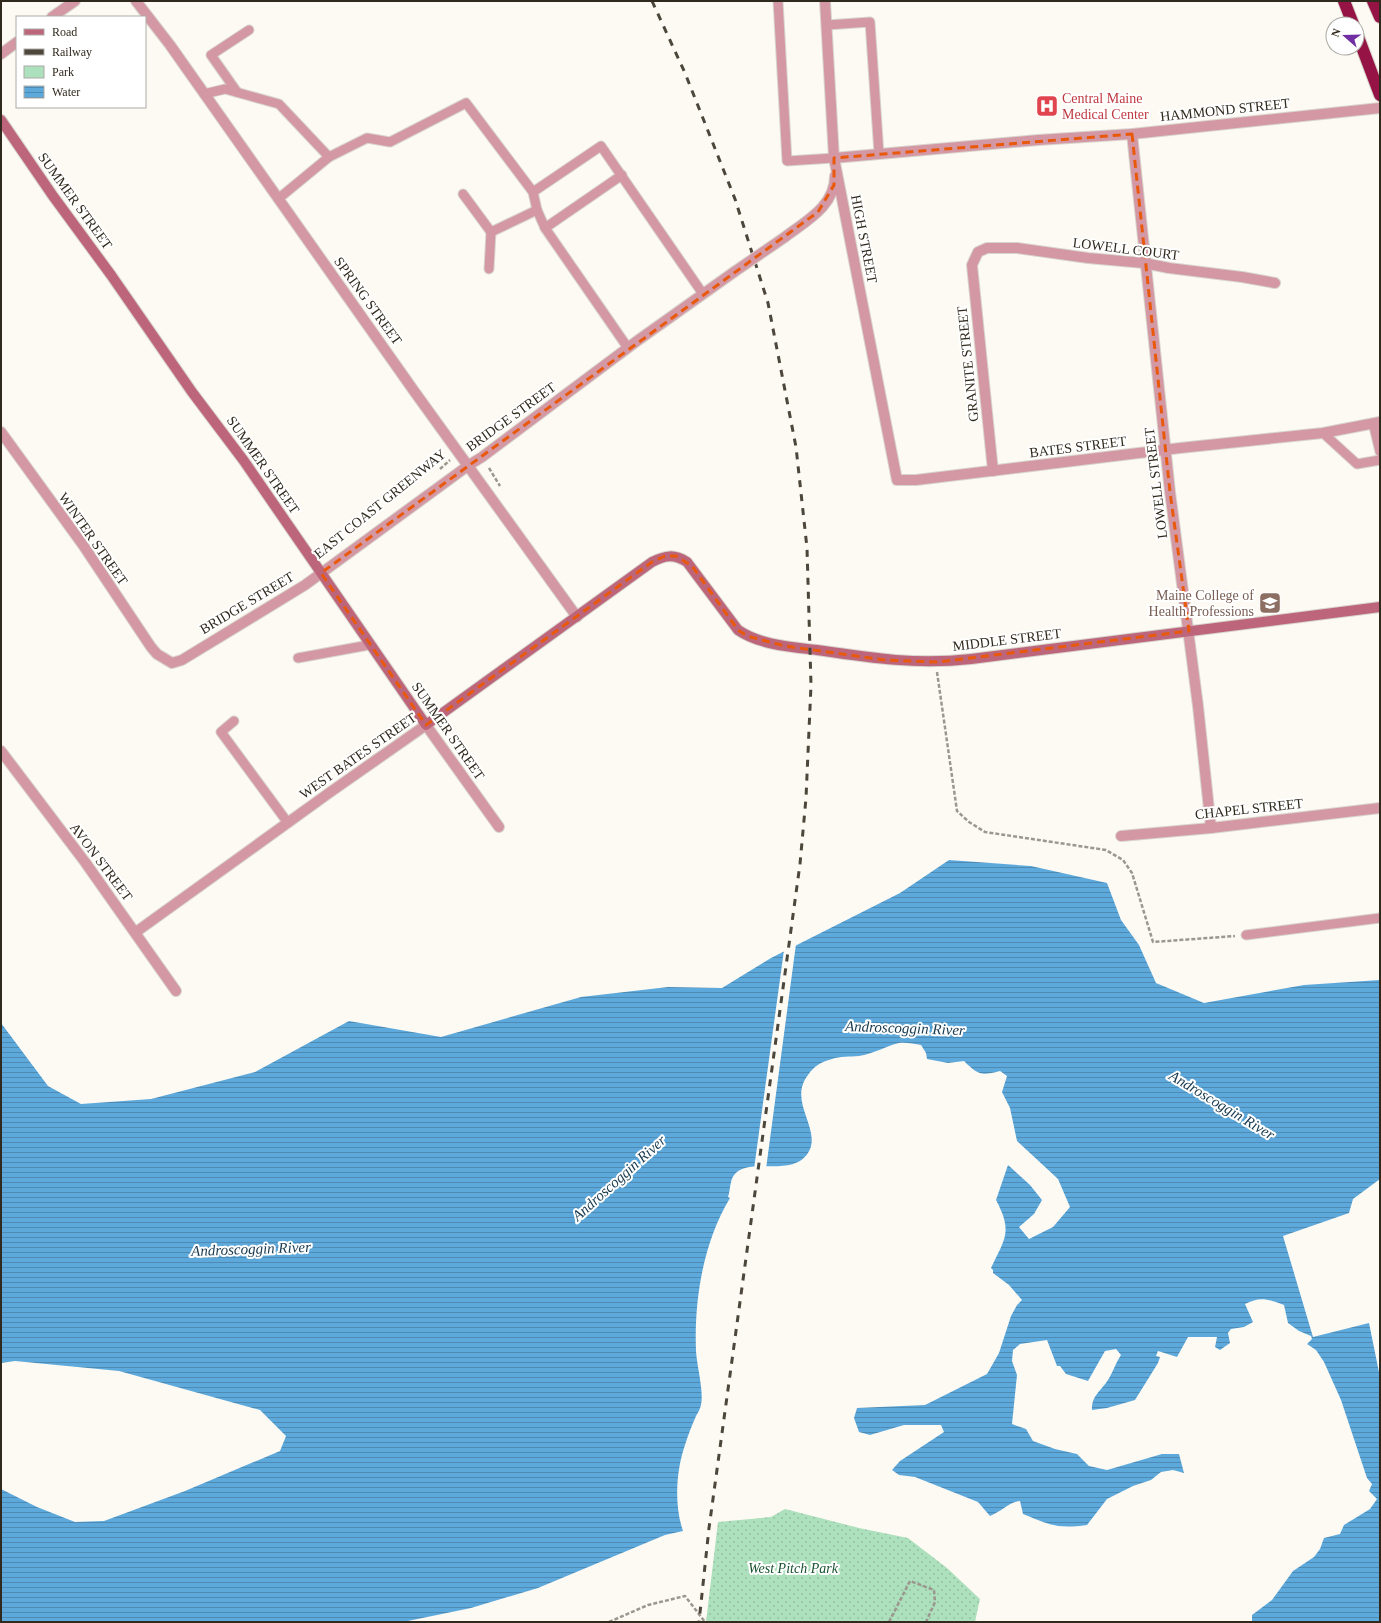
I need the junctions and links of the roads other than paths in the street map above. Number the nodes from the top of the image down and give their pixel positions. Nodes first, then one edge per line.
1 (75, 1) edge
2 (136, 1) edge
3 (778, 1) edge
4 (826, 1) edge
5 (1344, 1) edge
6 (1373, 1) edge
7 (53, 16) edge
8 (1350, 16) edge
9 (1380, 16) edge
10 (827, 25) junction
11 (249, 30) dead end
12 (16, 43) edge
13 (1, 54) edge
14 (1365, 55) edge
15 (237, 92) junction
16 (204, 94) junction
17 (1380, 95) edge
18 (1380, 108) edge
19 (1, 120) edge
20 (1132, 134) junction
21 (879, 154) junction
22 (329, 157) junction
23 (834, 158) junction
24 (622, 175) junction
25 (533, 192) junction
26 (463, 194) dead end
27 (278, 199) junction
28 (538, 210) junction
29 (545, 228) junction
30 (491, 232) junction
31 (976, 255) joint
32 (1144, 263) junction
33 (489, 269) dead end
34 (1275, 282) dead end
35 (703, 294) junction
36 (628, 348) junction
37 (1376, 423) edge
38 (1, 432) edge
39 (1324, 433) junction
40 (1166, 450) junction
41 (1380, 452) edge
42 (1380, 460) edge
43 (469, 465) junction
44 (993, 471) junction
45 (897, 480) joint
46 (676, 556) joint
47 (321, 573) junction
48 (1380, 607) edge
49 (577, 617) junction
50 (1189, 631) junction
51 (369, 644) junction
52 (164, 658) joint
53 (298, 658) dead end
54 (234, 721) dead end
55 (426, 726) junction
56 (1, 751) edge
57 (1380, 808) edge
58 (288, 823) junction
59 (499, 828) dead end
60 (1211, 828) junction
61 (1121, 836) dead end
62 (1380, 918) edge
63 (136, 932) junction
64 (1246, 935) road end
65 (176, 991) dead end

1 - 7 street
2 - 16 street, SPRING STREET
3 - 23 lane
4 - 10 street, HIGH STREET
5 - 8 highway
6 - 9 highway
10 - 21 lane
10 - 23 street, HIGH STREET
11 - 15 lane
12 - 13 street
14 - 17 highway
15 - 16 lane
15 - 22 lane
16 - 27 street, SPRING STREET
18 - 20 street, HAMMOND STREET
19 - 47 street, SUMMER STREET
20 - 21 street, HAMMOND STREET
20 - 32 street, LOWELL STREET
21 - 23 street, HAMMOND STREET
22 - 25 lane
22 - 27 lane
23 - 35 street, BRIDGE STREET, bridge
23 - 45 street, HIGH STREET
24 - 25 lane
24 - 29 lane
24 - 35 lane
25 - 28 lane
26 - 30 lane
27 - 43 street, SPRING STREET
28 - 29 lane
28 - 30 lane
29 - 36 lane
30 - 33 lane
31 - 32 street, LOWELL COURT
31 - 44 street, GRANITE STREET
32 - 34 street, LOWELL COURT
32 - 40 street, LOWELL STREET
35 - 36 street, BRIDGE STREET
36 - 43 street, BRIDGE STREET
37 - 39 street, BATES STREET
37 - 41 lane
38 - 52 street, WINTER STREET
39 - 40 street, BATES STREET
39 - 42 lane
40 - 44 street, BATES STREET
40 - 50 street, LOWELL STREET
43 - 47 street, BRIDGE STREET
43 - 49 street, SPRING STREET
44 - 45 street, BATES STREET
46 - 49 street, WEST BATES STREET
46 - 50 street, MIDDLE STREET
47 - 51 street, SUMMER STREET
47 - 52 street, BRIDGE STREET
48 - 50 street, MIDDLE STREET
49 - 55 street, WEST BATES STREET
50 - 60 street, LOWELL STREET
51 - 53 lane
51 - 55 street, SUMMER STREET
54 - 58 lane
55 - 58 street, WEST BATES STREET
55 - 59 street, SUMMER STREET
56 - 63 street, AVON STREET
57 - 60 street, CHAPEL STREET
58 - 63 street, WEST BATES STREET
60 - 61 street, CHAPEL STREET
62 - 64 lane
63 - 65 street, AVON STREET

